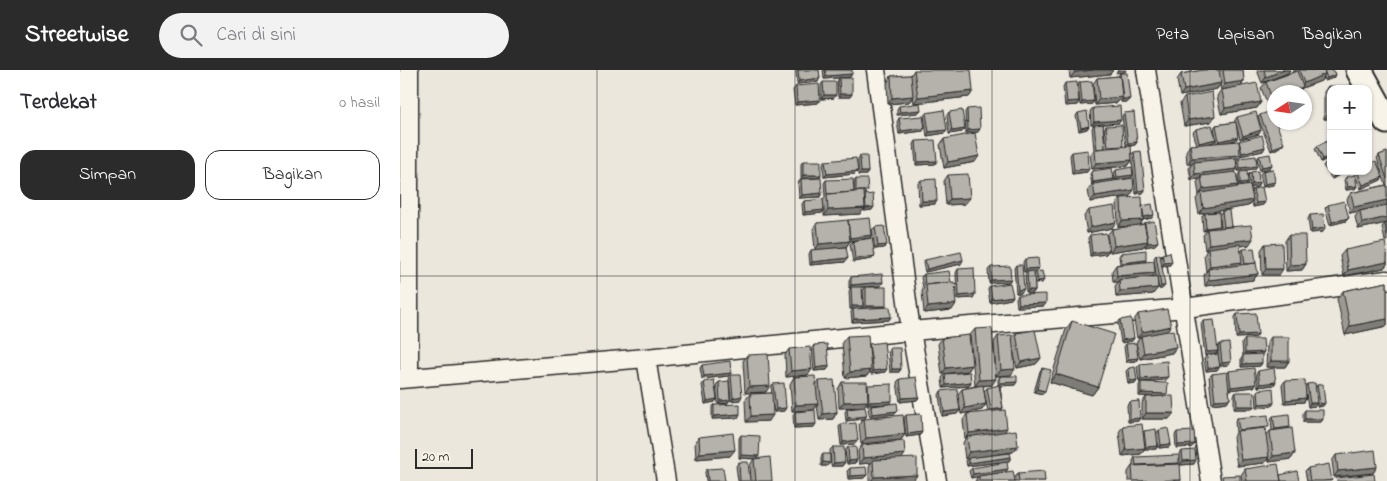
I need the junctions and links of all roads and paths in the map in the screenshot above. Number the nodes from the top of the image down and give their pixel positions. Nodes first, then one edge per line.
1 (410, 70) edge
2 (876, 70) edge
3 (1146, 70) edge
4 (1359, 70) edge
5 (1387, 121) edge
6 (1387, 280) edge
7 (1185, 308) junction
8 (911, 330) junction
9 (646, 358) junction
10 (404, 378) edge
11 (666, 481) edge
12 (936, 481) edge
13 (1210, 481) edge

1 - 10 street
2 - 8 street
3 - 7 street
4 - 5 main road
6 - 7 street
7 - 8 street
7 - 13 street
8 - 9 street
8 - 12 street
9 - 10 street
9 - 11 street

